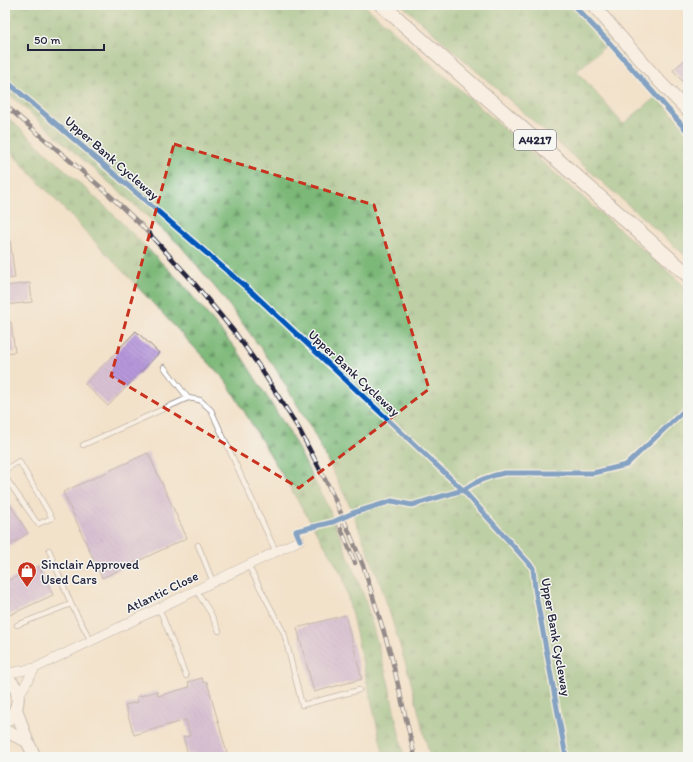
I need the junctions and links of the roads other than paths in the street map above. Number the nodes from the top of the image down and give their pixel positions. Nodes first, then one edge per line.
1 (382, 5) edge
2 (593, 5) edge
3 (688, 111) edge
4 (688, 275) edge
5 (164, 367) dead end
6 (188, 398) junction
7 (83, 446) dead end
8 (5, 470) edge
9 (6, 480) edge
10 (300, 540) dead end
11 (198, 545) dead end
12 (49, 550) dead end
13 (276, 552) junction
14 (248, 565) junction
15 (213, 582) junction
16 (196, 590) junction
17 (71, 604) junction
18 (159, 608) junction
19 (17, 625) dead end
20 (219, 631) dead end
21 (91, 641) junction
22 (35, 668) junction
23 (5, 674) edge
24 (186, 676) dead end
25 (5, 677) edge
26 (359, 690) dead end
27 (17, 703) junction
28 (5, 722) edge
29 (5, 731) edge
30 (27, 742) junction
31 (35, 757) edge

1 - 4 main road, A4217
2 - 3 main road
5 - 6 lane
6 - 7 lane
6 - 13 lane
8 - 9 lane
10 - 13 street, Atlantic Close
11 - 15 lane
12 - 17 lane
13 - 14 street, Atlantic Close
14 - 15 street, Atlantic Close
14 - 26 lane
15 - 16 street, Atlantic Close
16 - 18 street, Atlantic Close
16 - 20 lane
17 - 19 lane
17 - 21 lane
18 - 21 street, Atlantic Close
18 - 24 lane
21 - 22 street, Atlantic Close
22 - 23 street, Atlantic Close
22 - 27 street
25 - 27 main road
27 - 28 main road
27 - 30 main road
29 - 30 main road
30 - 31 main road

